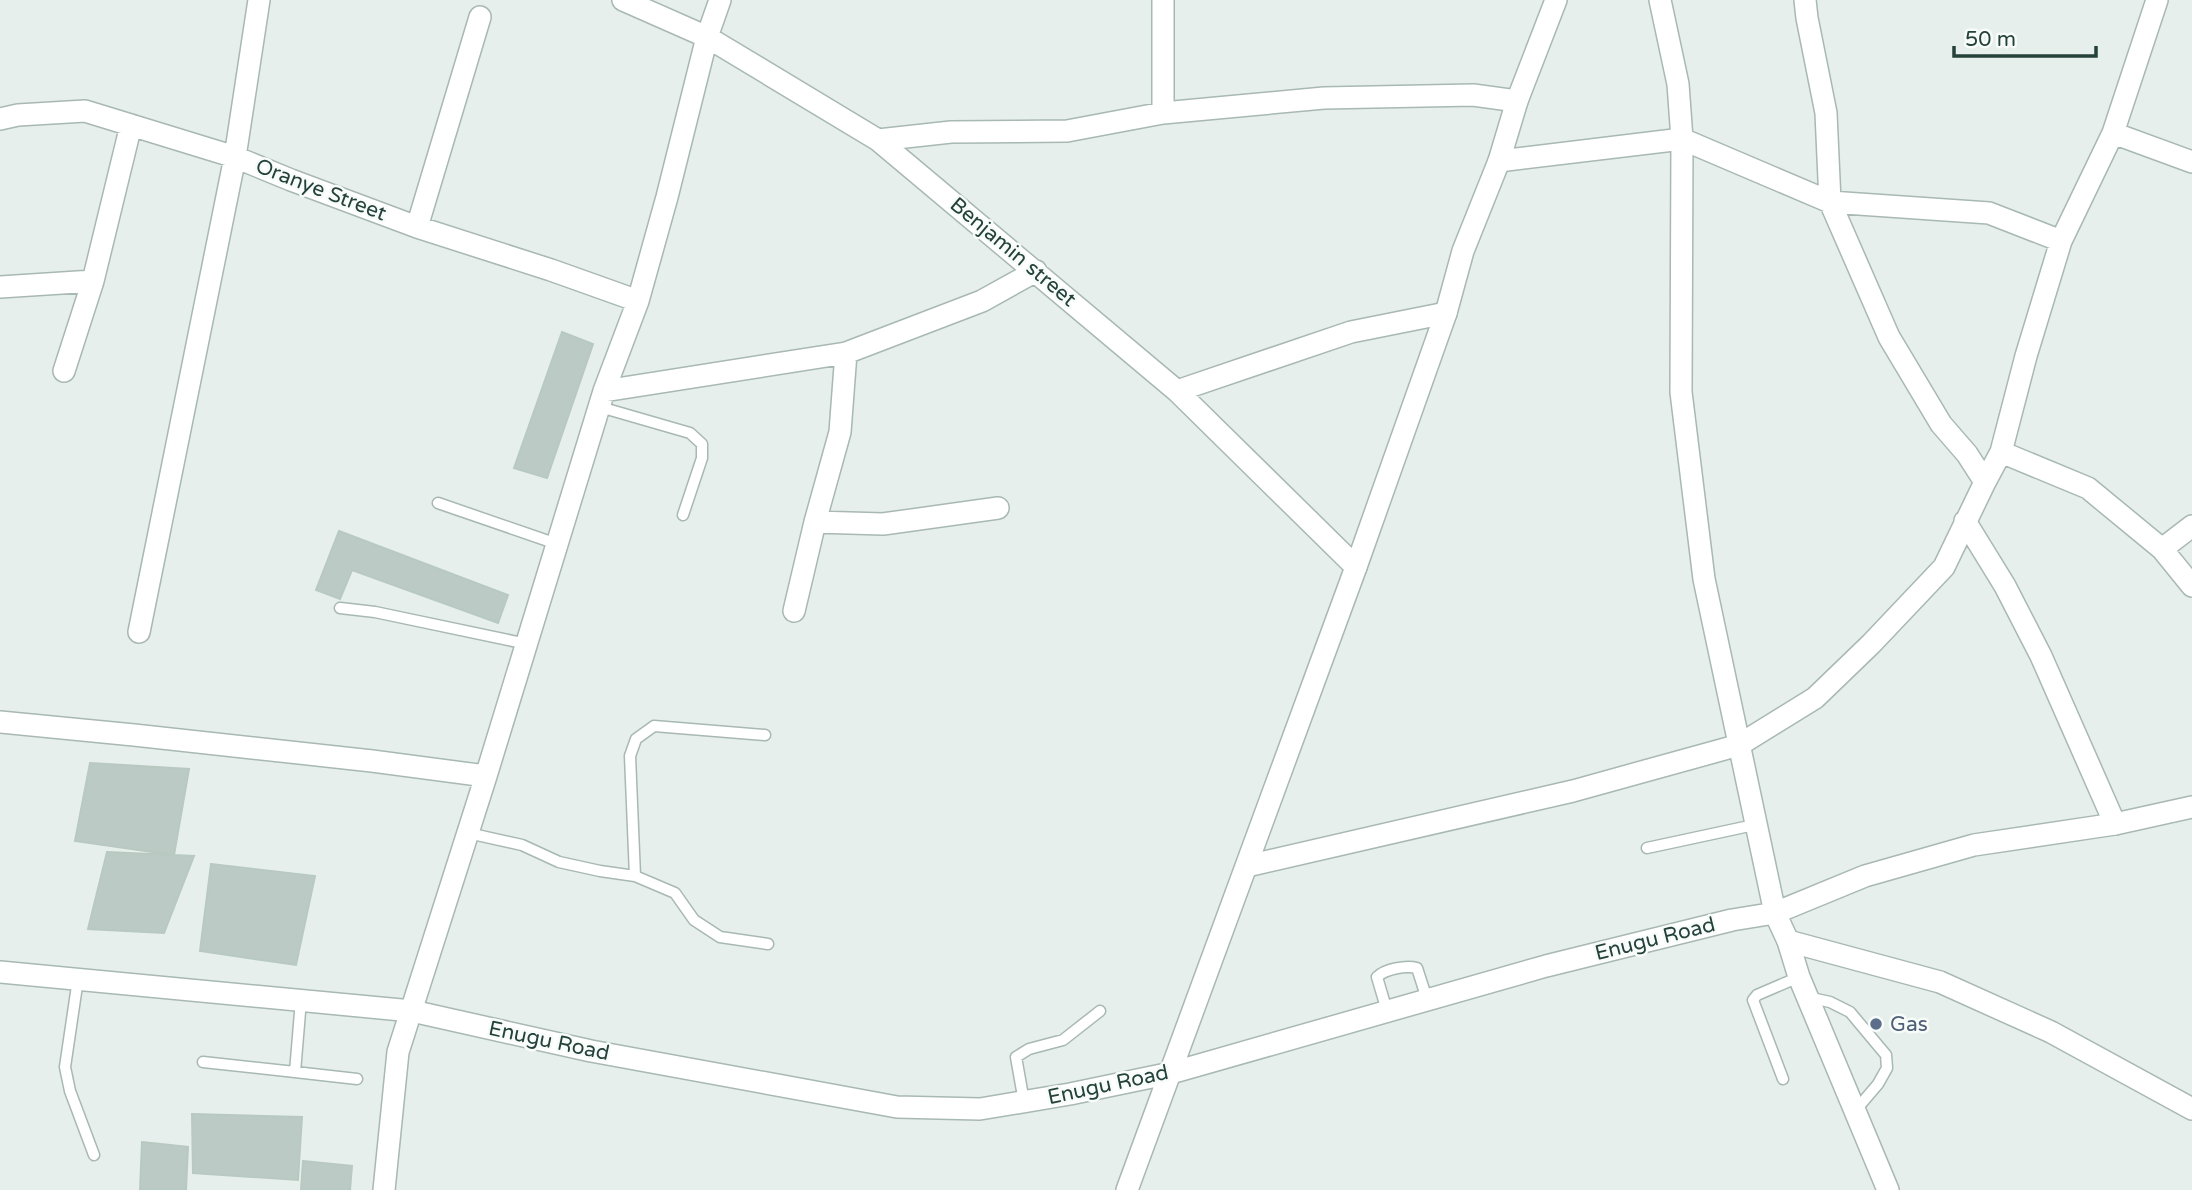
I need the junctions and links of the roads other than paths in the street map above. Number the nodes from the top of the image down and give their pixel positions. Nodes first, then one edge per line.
1 (259, 0) edge
2 (623, 0) edge
3 (720, 0) edge
4 (1163, 0) edge
5 (1556, 0) edge
6 (1660, 0) edge
7 (1805, 0) edge
8 (2157, 0) edge
9 (480, 17) dead end
10 (707, 37) junction
11 (1517, 101) junction
12 (1163, 113) junction
13 (0, 119) edge
14 (131, 125) junction
15 (2113, 133) junction
16 (1682, 139) junction
17 (878, 140) junction
18 (235, 157) junction
19 (1499, 162) junction
20 (2192, 162) edge
21 (1830, 202) junction
22 (417, 227) junction
23 (2061, 241) junction
24 (1036, 271) junction
25 (93, 281) junction
26 (0, 287) edge
27 (638, 301) junction
28 (1446, 313) junction
29 (846, 353) junction
30 (64, 371) dead end
31 (1177, 391) junction
32 (602, 399) junction
33 (2001, 452) junction
34 (1985, 482) junction
35 (438, 503) dead end
36 (998, 508) dead end
37 (683, 515) dead end
38 (1965, 521) junction
39 (815, 522) junction
40 (2192, 526) edge
41 (557, 544) junction
42 (2162, 549) junction
43 (1356, 567) junction
44 (2192, 586) edge
45 (340, 608) dead end
46 (794, 611) dead end
47 (139, 632) dead end
48 (527, 644) junction
49 (0, 722) edge
50 (765, 735) dead end
51 (1739, 745) junction
52 (486, 776) junction
53 (2192, 807) edge
54 (2115, 824) junction
55 (1754, 825) junction
56 (468, 833) junction
57 (1647, 848) dead end
58 (1247, 866) junction
59 (635, 876) junction
60 (1775, 913) junction
61 (1788, 941) junction
62 (768, 944) dead end
63 (0, 972) edge
64 (1799, 977) junction
65 (78, 979) junction
66 (1807, 997) junction
67 (1427, 999) junction
68 (301, 1000) junction
69 (412, 1011) junction
70 (1387, 1011) junction
71 (1100, 1012) dead end
72 (203, 1062) dead end
73 (295, 1072) junction
74 (1171, 1073) junction
75 (357, 1079) dead end
76 (1783, 1079) dead end
77 (1024, 1102) junction
78 (2192, 1110) edge
79 (1855, 1111) junction
80 (94, 1155) dead end
81 (384, 1190) edge
82 (1127, 1190) edge
83 (1888, 1190) edge

1 - 18 street
2 - 10 street, Benjamin street
3 - 10 street
4 - 12 street
5 - 11 street
6 - 16 street
7 - 21 street
8 - 15 street
9 - 22 street
10 - 17 street, Benjamin street
10 - 27 street
11 - 12 street
11 - 19 street
12 - 17 street
13 - 14 street, Oranye Street
14 - 18 street, Oranye Street
14 - 25 street
15 - 20 street
15 - 23 street
16 - 19 street
16 - 21 street
16 - 51 street
17 - 24 street, Benjamin street
18 - 22 street, Oranye Street
18 - 47 street
19 - 28 street
21 - 23 street
21 - 34 street
22 - 27 street, Oranye Street
23 - 33 street
24 - 29 street
24 - 31 street, Benjamin street
25 - 26 street
25 - 30 street
27 - 32 street
28 - 31 street
28 - 43 street
29 - 32 street
29 - 39 street
31 - 43 street, Benjamin street
32 - 37 lane
32 - 41 street
33 - 34 street
33 - 42 street
34 - 38 street
35 - 41 lane
36 - 39 street
38 - 51 street
38 - 54 street
39 - 46 street
40 - 42 street
41 - 48 street
42 - 44 street
43 - 58 street
45 - 48 lane
48 - 52 street
49 - 52 street
50 - 59 lane
51 - 55 street
51 - 58 street
52 - 56 street
53 - 54 street, Enugu Road
54 - 60 street, Enugu Road
55 - 57 lane
55 - 60 street
56 - 59 lane
56 - 69 street
58 - 74 street
59 - 62 lane
60 - 61 street
60 - 67 street, Enugu Road
61 - 64 street
61 - 78 street
63 - 65 street, Enugu Road
64 - 66 street
64 - 76 lane
65 - 68 street, Enugu Road
65 - 80 lane
66 - 79 street
66 - 79 lane
67 - 70 street, Enugu Road
67 - 70 lane
68 - 69 street, Enugu Road
68 - 73 lane
69 - 77 street, Enugu Road
69 - 81 street
70 - 74 street, Enugu Road
71 - 77 lane
72 - 73 lane
73 - 75 lane
74 - 77 street, Enugu Road
74 - 82 street
79 - 83 street

